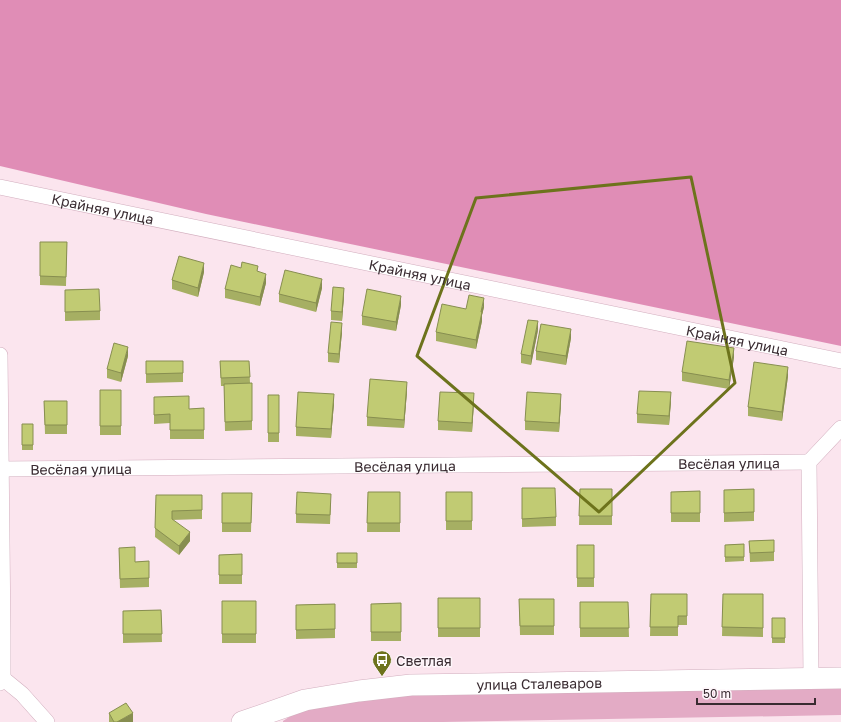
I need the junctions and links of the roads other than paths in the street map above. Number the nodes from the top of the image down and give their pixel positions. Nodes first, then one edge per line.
1 (0, 187) edge
2 (0, 355) edge
3 (841, 361) edge
4 (841, 428) edge
5 (809, 462) junction
6 (1, 469) junction
7 (811, 678) junction
8 (841, 678) edge
9 (1, 679) edge
10 (250, 720) edge
11 (47, 722) edge

1 - 3 street, Крайняя улица
2 - 6 street
4 - 5 street
5 - 6 street, Весёлая улица
5 - 7 street
6 - 9 street
7 - 8 main road, улица Сталеваров
7 - 10 main road, улица Сталеваров
9 - 11 street

